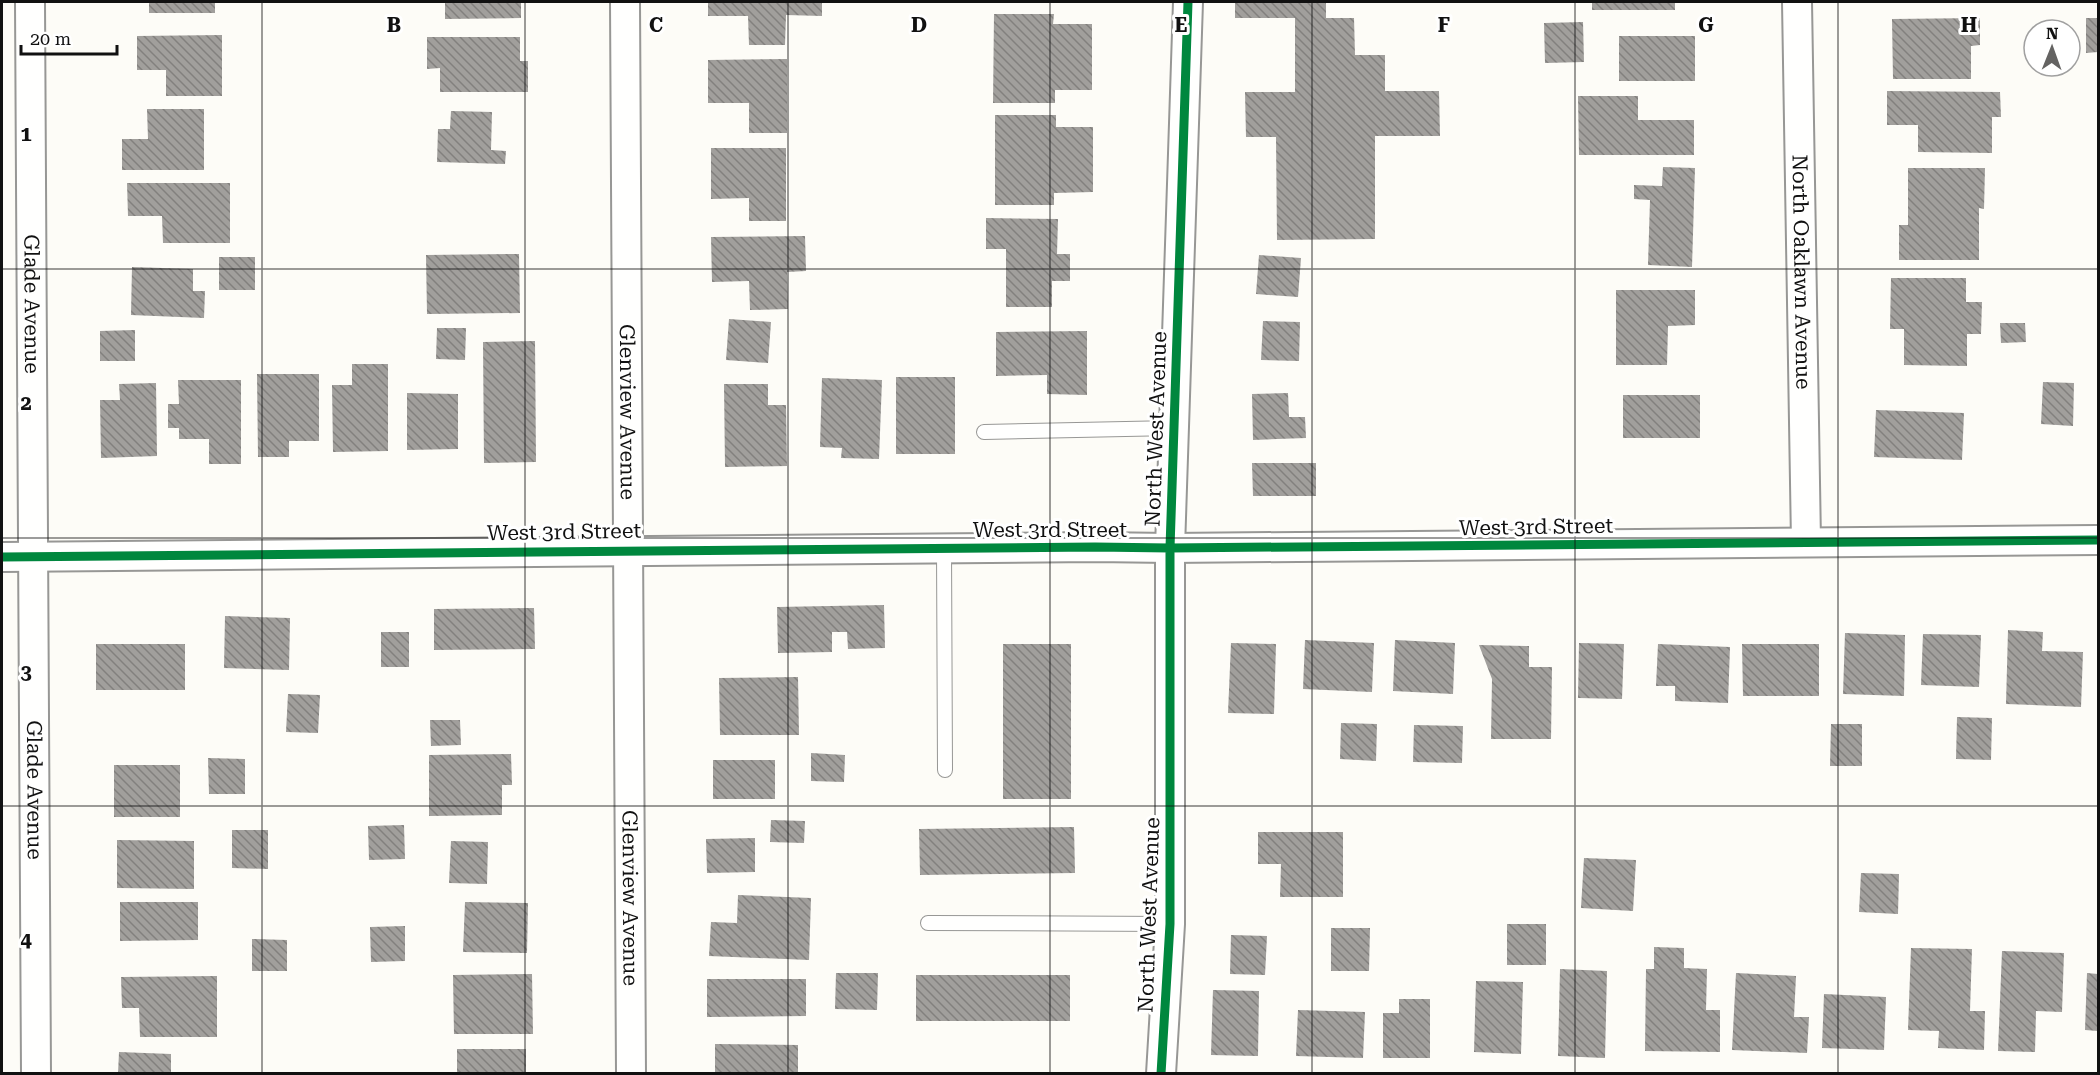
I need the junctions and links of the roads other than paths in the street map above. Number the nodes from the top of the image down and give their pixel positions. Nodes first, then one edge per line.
1 (30, 2) edge
2 (626, 2) edge
3 (1188, 2) edge
4 (1797, 2) edge
5 (1174, 428) junction
6 (984, 432) dead end
7 (2098, 540) edge
8 (1806, 542) junction
9 (944, 548) junction
10 (1170, 548) junction
11 (628, 550) junction
12 (33, 556) junction
13 (2, 557) edge
14 (945, 770) dead end
15 (928, 923) dead end
16 (1170, 924) junction
17 (36, 1074) edge
18 (631, 1074) edge
19 (1161, 1074) edge

1 - 12 street, Glade Avenue
2 - 11 street, Glenview Avenue
3 - 5 street, North West Avenue
4 - 8 street, North Oaklawn Avenue
5 - 6 lane
5 - 10 street, North West Avenue
7 - 8 street, West 3rd Street
8 - 10 street, West 3rd Street
9 - 10 street, West 3rd Street
9 - 11 street, West 3rd Street
9 - 14 lane
10 - 16 street, North West Avenue
11 - 12 street, West 3rd Street
11 - 18 street, Glenview Avenue
12 - 13 street, West 3rd Street
12 - 17 street, Glade Avenue
15 - 16 lane
16 - 19 street, North West Avenue

